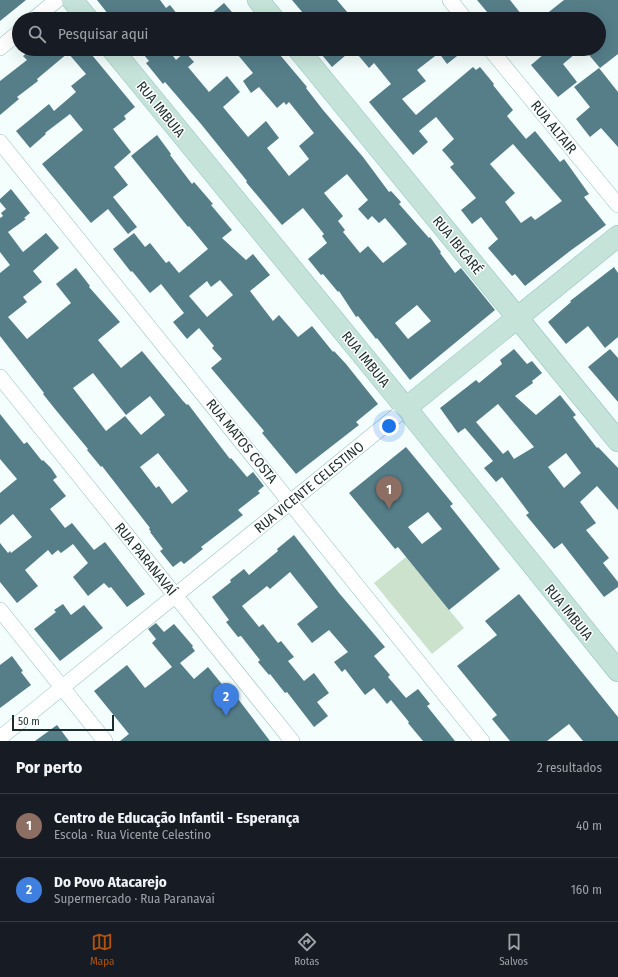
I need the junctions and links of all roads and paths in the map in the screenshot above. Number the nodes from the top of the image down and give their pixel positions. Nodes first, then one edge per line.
1 (57, 0) edge
2 (72, 0) edge
3 (258, 0) edge
4 (450, 0) edge
5 (42, 12) edge
6 (82, 12) edge
7 (268, 12) edge
8 (460, 12) edge
9 (12, 38) edge
10 (0, 48) edge
11 (118, 56) edge
12 (304, 56) edge
13 (496, 56) edge
14 (0, 142) edge
15 (618, 205) edge
16 (618, 236) edge
17 (517, 318) junction
18 (0, 378) edge
19 (406, 408) junction
20 (618, 441) edge
21 (290, 502) junction
22 (175, 596) junction
23 (0, 610) edge
24 (618, 671) edge
25 (62, 687) junction
26 (0, 738) edge
27 (105, 741) edge
28 (292, 741) edge
29 (482, 741) edge

1 - 5 street
2 - 6 street
3 - 7 street
4 - 8 street
9 - 10 street
11 - 19 street, RUA IMBUIA
12 - 17 street, RUA IBICARÉ
13 - 15 street, RUA ALTAIR
14 - 21 street, RUA MATOS COSTA
16 - 17 street, RUA VICENTE CELESTINO
17 - 19 street, RUA VICENTE CELESTINO
17 - 20 street, RUA IBICARÉ
18 - 22 street, RUA PARANAVAÍ
19 - 21 street, RUA VICENTE CELESTINO
19 - 24 street, RUA IMBUIA
21 - 22 street, RUA VICENTE CELESTINO
21 - 29 street, RUA MATOS COSTA
22 - 25 street, RUA VICENTE CELESTINO
22 - 28 street, RUA PARANAVAÍ
23 - 25 street
25 - 26 street, RUA VICENTE CELESTINO
25 - 27 street

